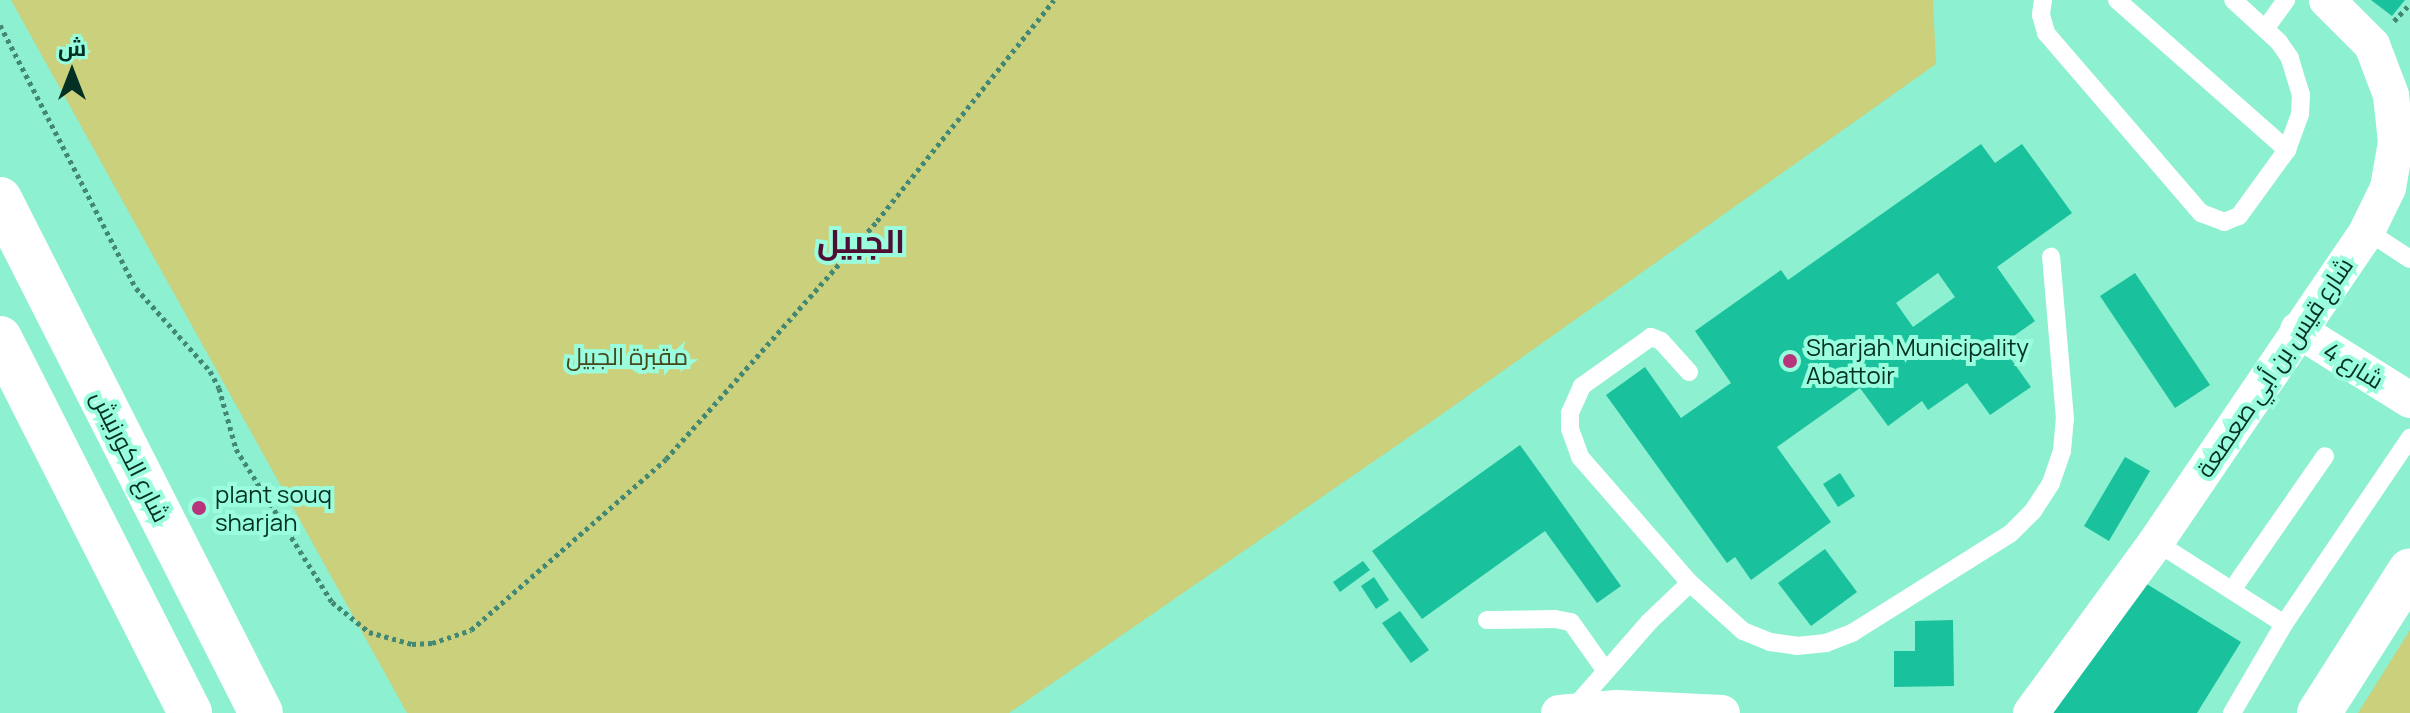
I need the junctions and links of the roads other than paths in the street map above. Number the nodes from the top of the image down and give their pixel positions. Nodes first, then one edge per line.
1 (2043, 0) edge
2 (2117, 0) edge
3 (2233, 0) edge
4 (2286, 0) edge
5 (2327, 0) edge
6 (2265, 29) junction
7 (2287, 150) junction
8 (0, 199) edge
9 (2367, 231) junction
10 (2051, 257) dead end
11 (2410, 259) edge
12 (2298, 330) junction
13 (0, 338) edge
14 (1689, 372) dead end
15 (2410, 400) edge
16 (2410, 438) edge
17 (2325, 456) dead end
18 (2156, 542) junction
19 (2410, 570) edge
20 (1690, 583) junction
21 (2232, 590) junction
22 (1487, 620) dead end
23 (2284, 624) junction
24 (1605, 670) junction
25 (1565, 712) edge
26 (190, 713) edge
27 (261, 713) edge
28 (1722, 713) edge
29 (2031, 713) edge
30 (2232, 713) edge
31 (2319, 713) edge

1 - 7 lane
2 - 7 lane
3 - 6 lane
4 - 6 lane
5 - 9 street, شارع قيس بن أبي صعصعة
6 - 7 lane
8 - 27 main road, شارع الكورنيش
9 - 11 lane
9 - 12 street, شارع قيس بن أبي صعصعة
10 - 20 lane
12 - 15 street, شارع 4
12 - 18 street, شارع قيس بن أبي صعصعة
13 - 26 main road
14 - 20 lane
16 - 23 lane
17 - 21 lane
18 - 21 lane
18 - 29 street, شارع قيس بن أبي صعصعة
19 - 31 main road
20 - 24 lane
21 - 23 lane
22 - 24 lane
23 - 30 lane
24 - 25 lane
25 - 28 street

